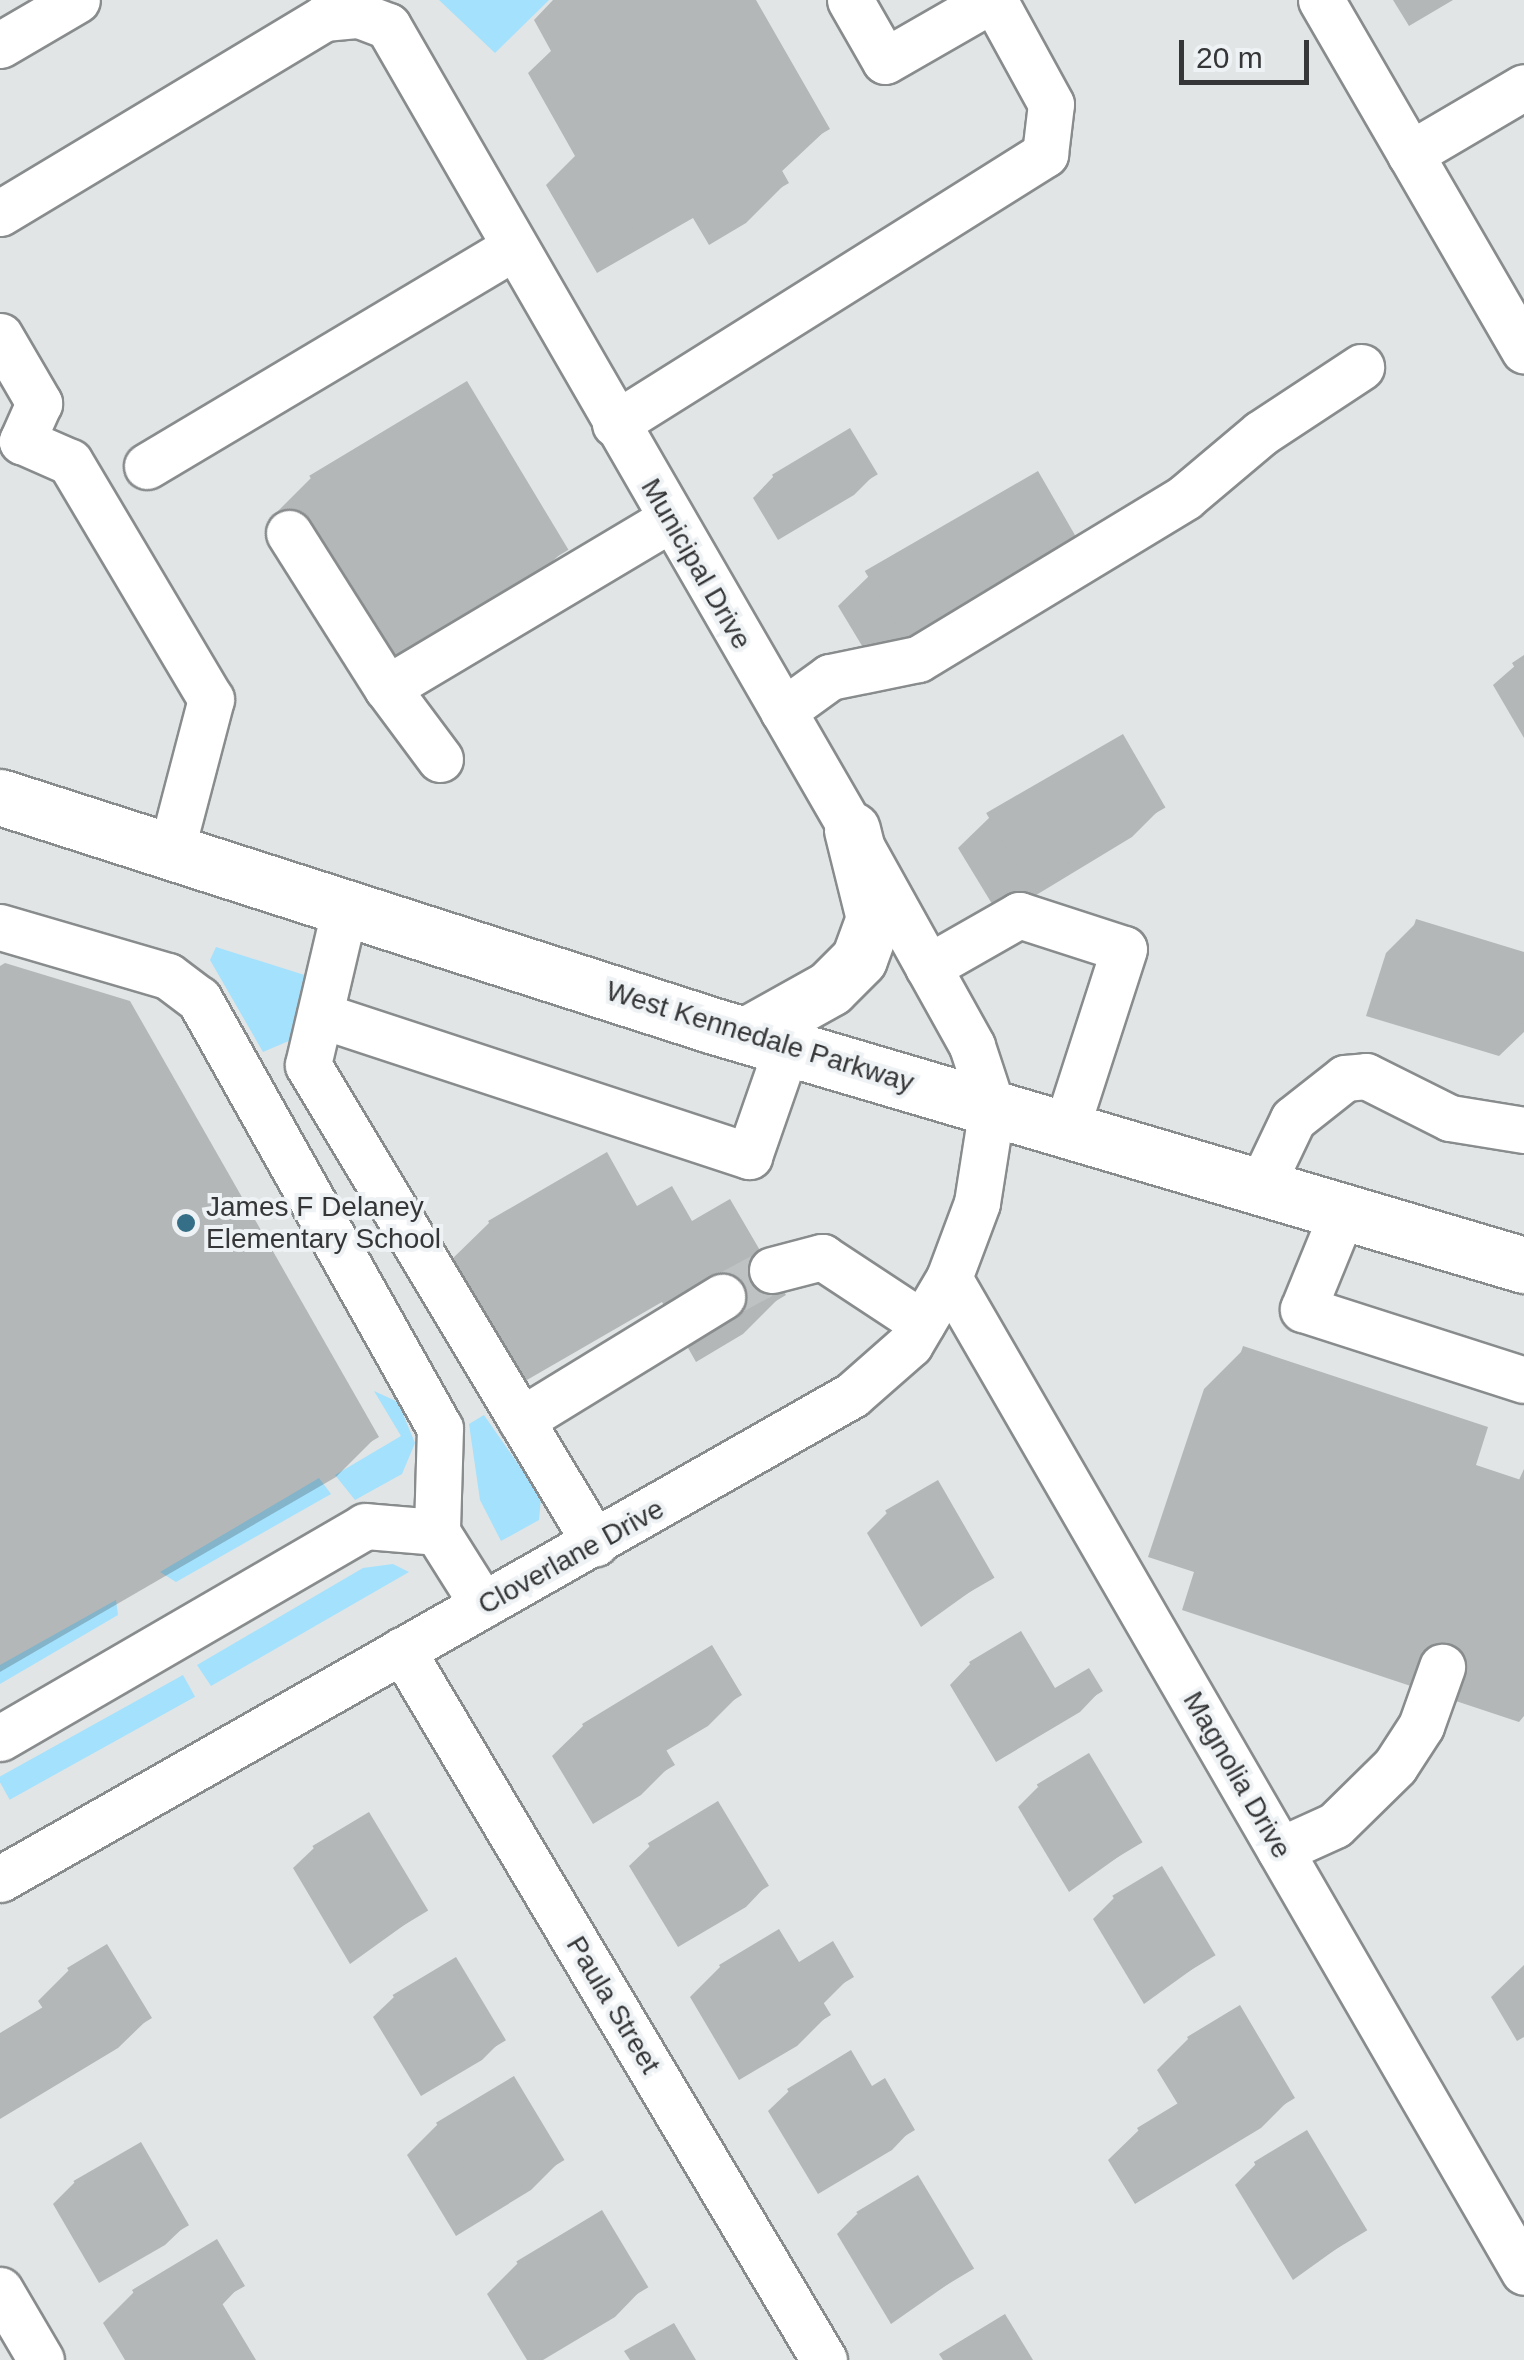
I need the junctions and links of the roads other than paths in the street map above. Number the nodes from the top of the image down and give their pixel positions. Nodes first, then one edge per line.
1 (77, 0) edge
2 (850, 0) edge
3 (992, 0) edge
4 (1321, 0) edge
5 (0, 46) edge
6 (1524, 87) edge
7 (1410, 154) junction
8 (0, 214) edge
9 (514, 247) junction
10 (0, 336) edge
11 (1524, 350) edge
12 (1361, 368) dead end
13 (615, 424) junction
14 (11, 437) edge
15 (147, 466) dead end
16 (670, 520) junction
17 (289, 533) dead end
18 (386, 688) junction
19 (782, 712) junction
20 (440, 759) dead end
21 (0, 796) edge
22 (852, 830) junction
23 (171, 852) junction
24 (345, 907) junction
25 (0, 927) edge
26 (928, 967) junction
27 (320, 1016) junction
28 (766, 1041) junction
29 (992, 1107) junction
30 (1066, 1129) junction
31 (1524, 1130) edge
32 (1261, 1186) junction
33 (1343, 1211) junction
34 (1524, 1264) edge
35 (772, 1270) tunnel mouth
36 (950, 1278) junction
37 (722, 1297) tunnel mouth
38 (922, 1324) junction
39 (1524, 1380) edge
40 (521, 1420) junction
41 (438, 1532) junction
42 (595, 1544) junction
43 (483, 1605) junction
44 (402, 1650) junction
45 (1442, 1666) dead end
46 (0, 1738) edge
47 (1280, 1850) junction
48 (0, 1879) edge
49 (1524, 2272) edge
50 (0, 2290) edge
51 (41, 2360) edge
52 (824, 2360) edge

1 - 5 street
2 - 3 street
3 - 13 street
4 - 7 street
6 - 7 street
7 - 11 street
8 - 9 street, Municipal Drive
9 - 13 street, Municipal Drive
9 - 15 street
10 - 14 street
12 - 19 street
13 - 16 street, Municipal Drive
14 - 23 street
16 - 18 street
16 - 19 street, Municipal Drive
17 - 18 street
18 - 20 street
19 - 22 street, Municipal Drive
21 - 23 main road, West Kennedale Parkway
22 - 26 street, Municipal Drive
22 - 28 main road
23 - 24 main road, West Kennedale Parkway
24 - 27 street
24 - 28 main road, West Kennedale Parkway
25 - 41 street
26 - 29 street, Municipal Drive
26 - 30 street
27 - 28 street
27 - 40 street
28 - 29 main road, West Kennedale Parkway
29 - 30 main road, West Kennedale Parkway
29 - 36 street, Cloverlane Drive
30 - 32 main road, West Kennedale Parkway
31 - 32 street
32 - 33 main road, West Kennedale Parkway
33 - 34 main road, West Kennedale Parkway
33 - 39 street
35 - 38 street
36 - 38 street, Cloverlane Drive
36 - 47 street, Magnolia Drive
37 - 40 street
38 - 42 street, Cloverlane Drive
40 - 42 street
41 - 43 street
41 - 46 street
42 - 43 street, Cloverlane Drive
43 - 44 street, Cloverlane Drive
44 - 48 street, Cloverlane Drive
44 - 52 street, Paula Street
45 - 47 street
47 - 49 street, Magnolia Drive
50 - 51 street

